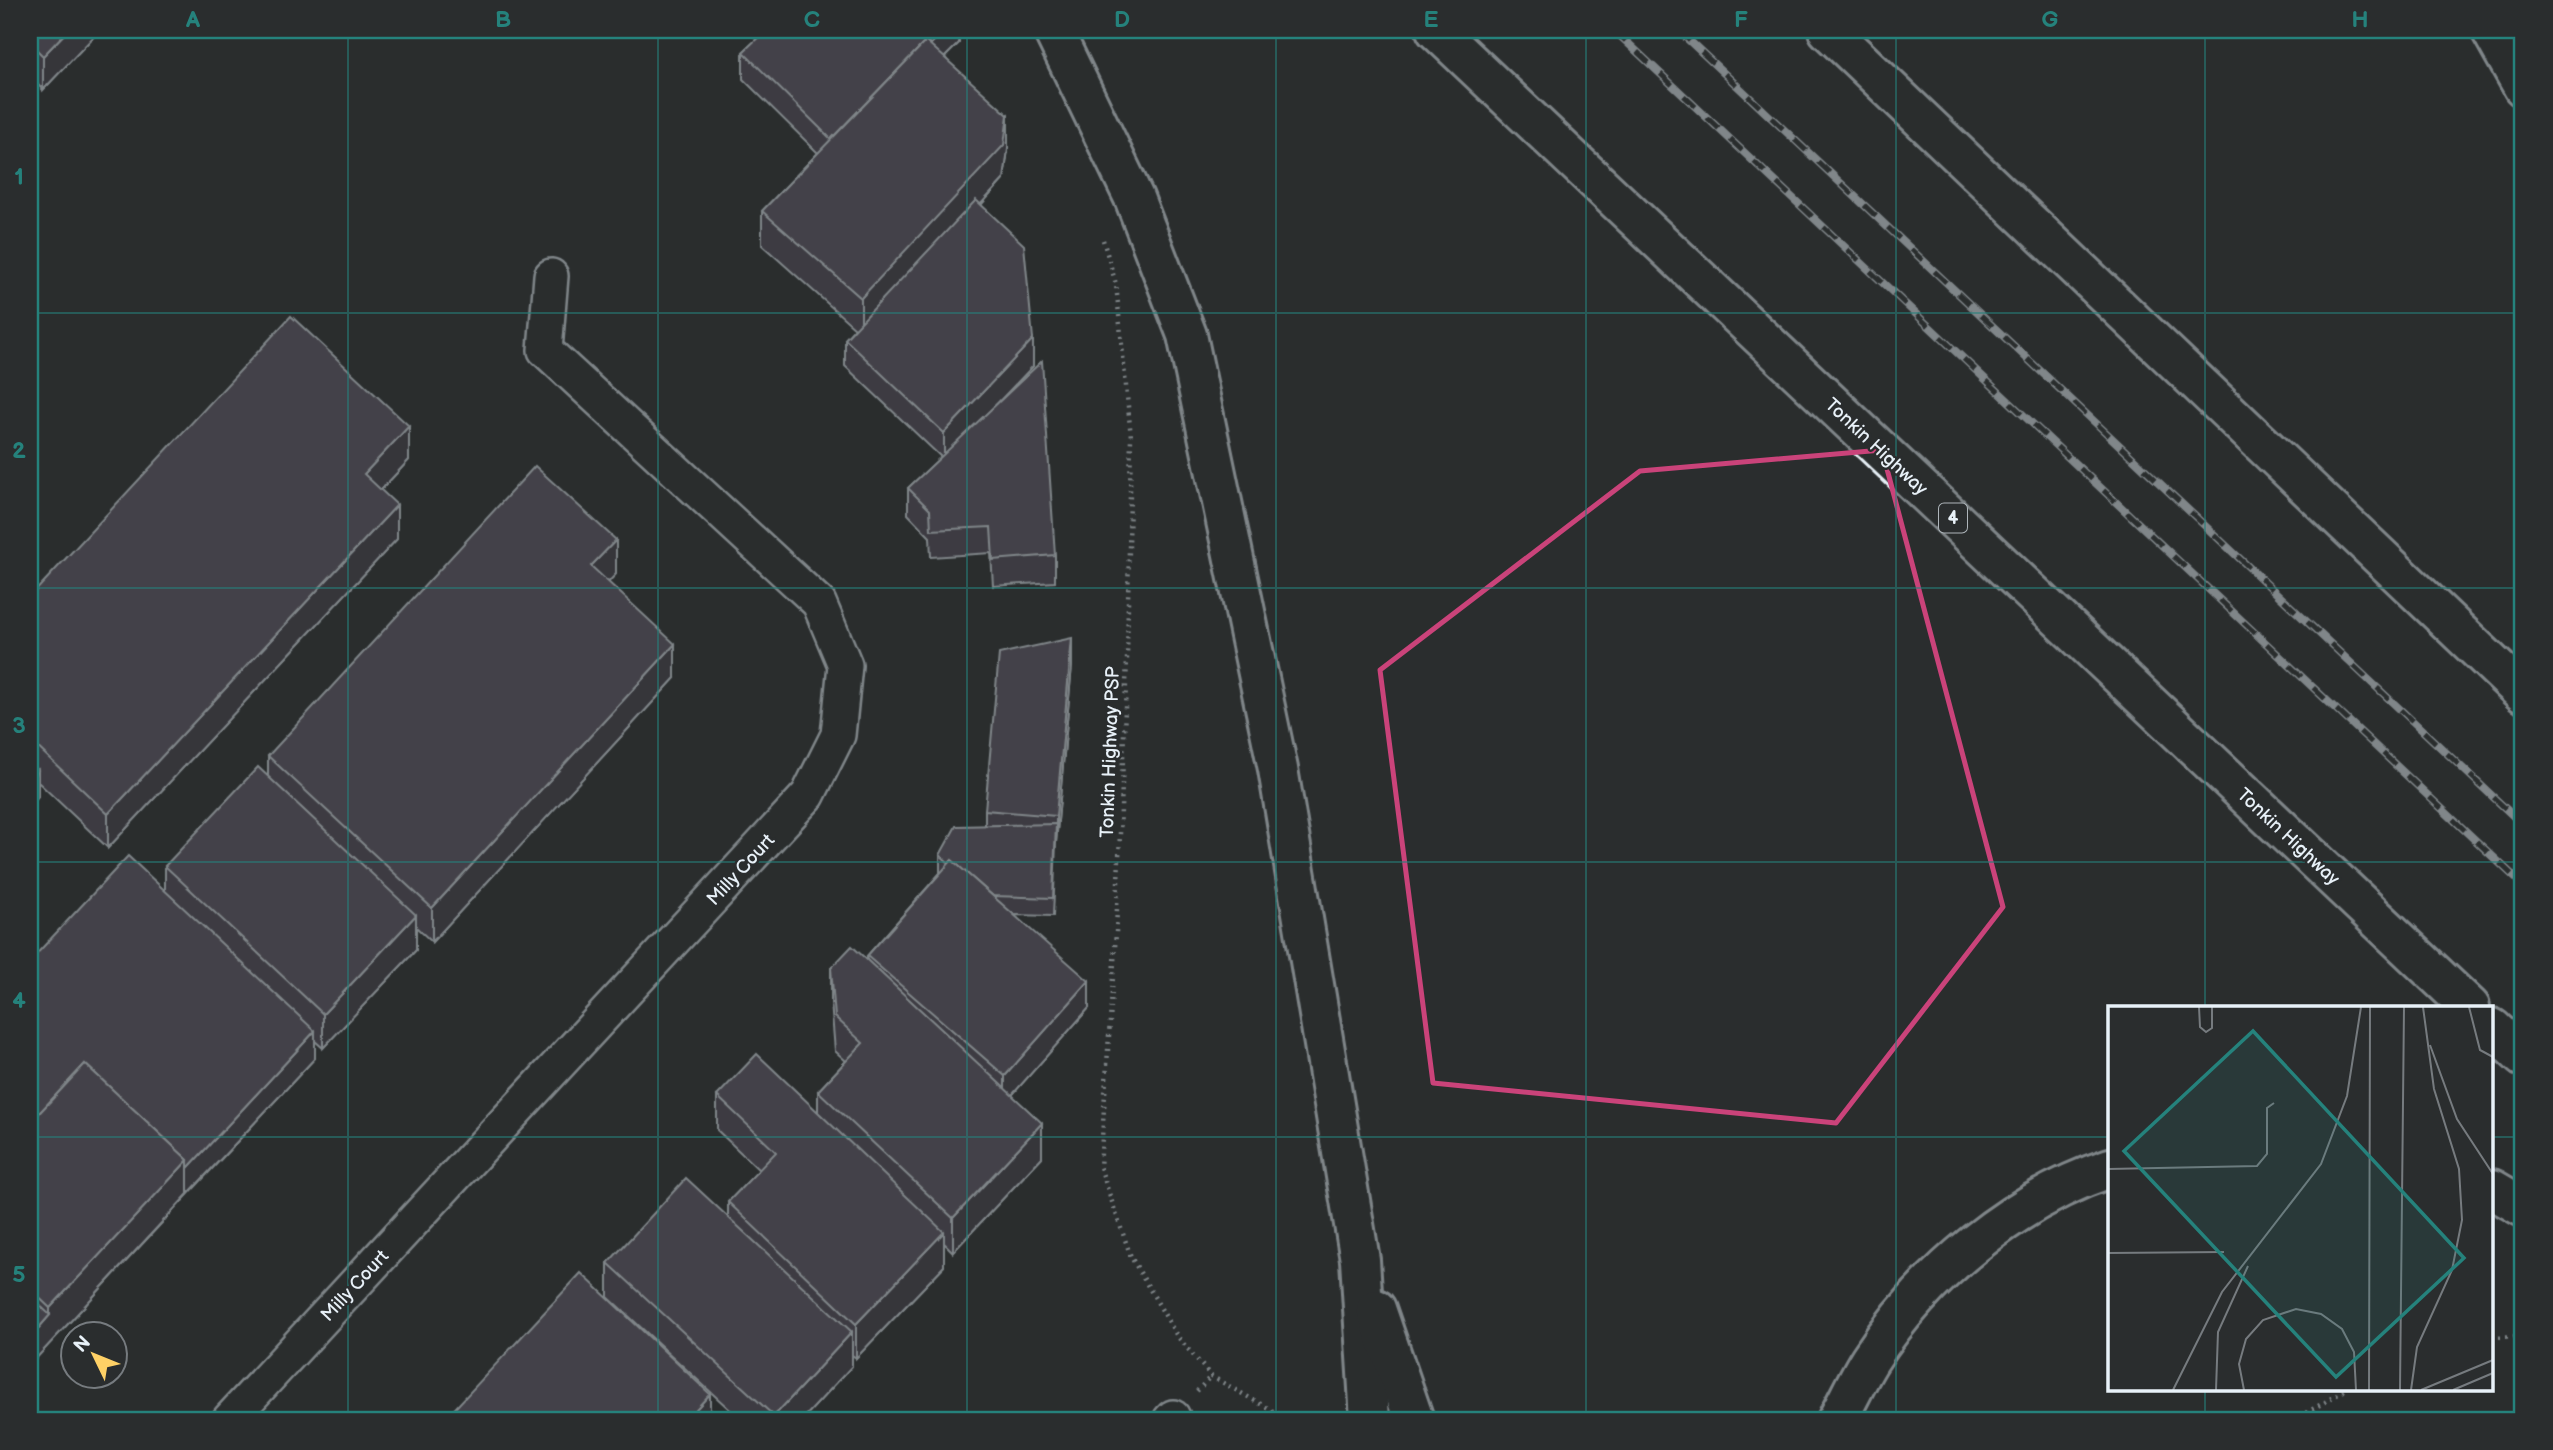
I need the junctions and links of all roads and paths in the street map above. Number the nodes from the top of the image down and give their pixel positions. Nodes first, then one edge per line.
1 (1053, 30) edge
2 (1436, 30) edge
3 (1828, 30) edge
4 (2491, 30) edge
5 (2523, 87) edge
6 (1101, 235) dead end
7 (551, 276) dead end
8 (2523, 693) edge
9 (2469, 1006) edge
10 (2494, 1030) edge
11 (2523, 1058) edge
12 (2108, 1169) edge
13 (2494, 1190) edge
14 (2523, 1207) edge
15 (1360, 1260) junction
16 (2523, 1336) edge
17 (2494, 1338) edge
18 (2345, 1390) edge
19 (229, 1420) edge
20 (1289, 1420) edge
21 (1370, 1420) edge
22 (1414, 1420) edge
23 (1837, 1420) edge
24 (2294, 1420) edge

1 - 15 highway
2 - 9 highway, Tonkin Highway / 4
3 - 8 highway
4 - 5 highway
6 - 20 path, Tonkin Highway PSP
7 - 19 street, Milly Court
10 - 11 highway
12 - 23 highway
13 - 14 highway
15 - 21 highway
15 - 22 highway
16 - 17 path
18 - 24 path

